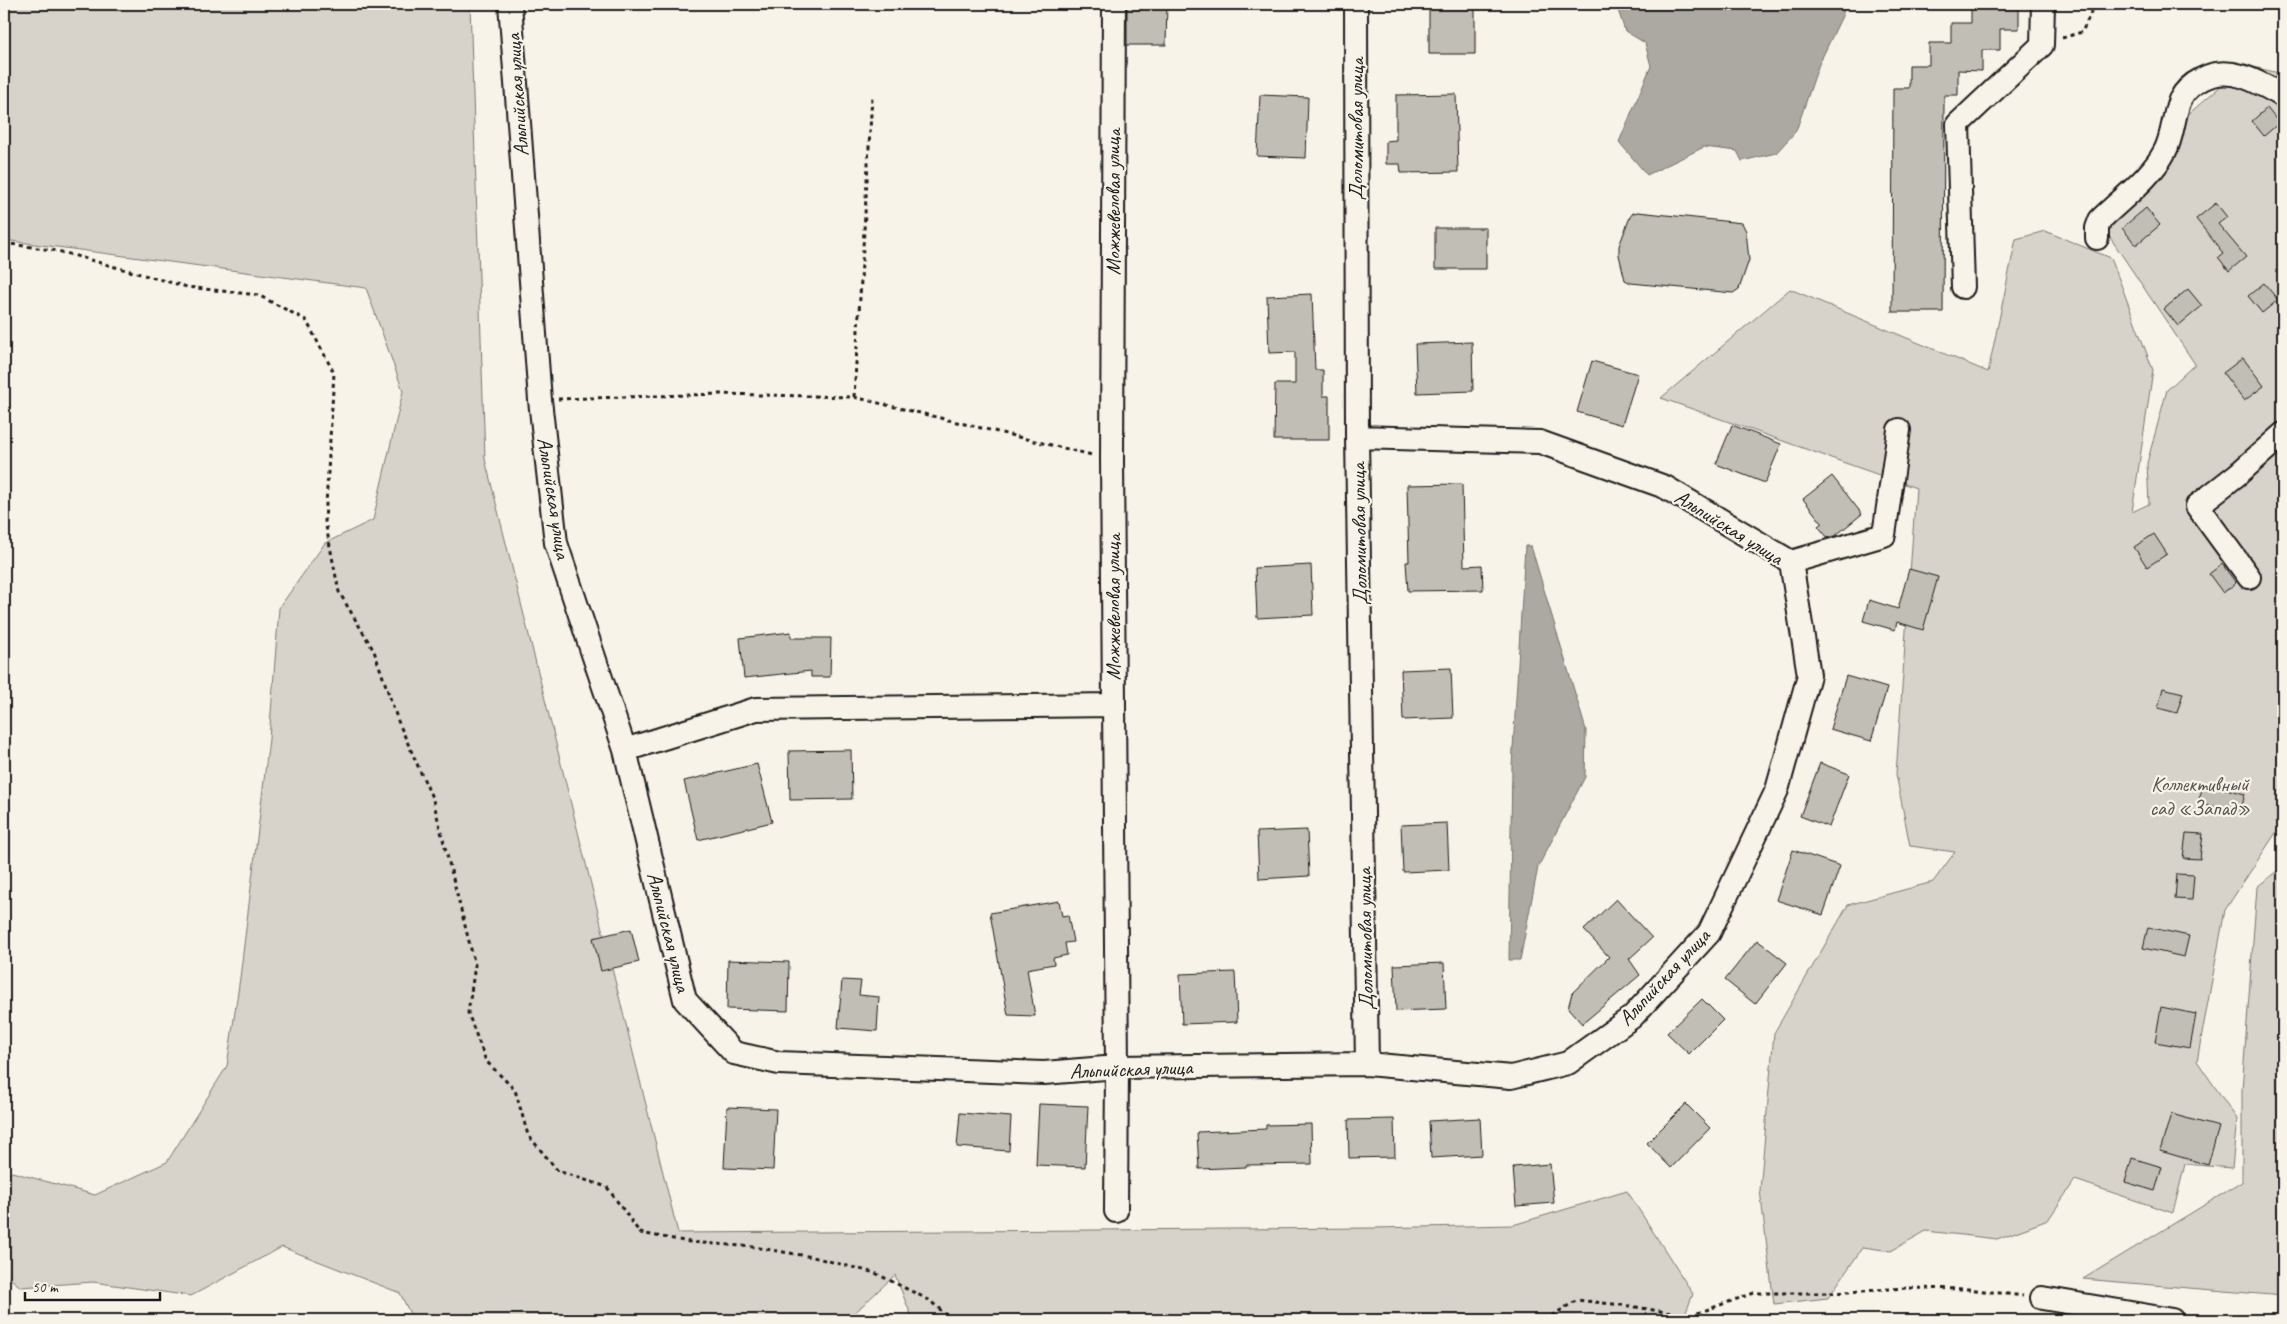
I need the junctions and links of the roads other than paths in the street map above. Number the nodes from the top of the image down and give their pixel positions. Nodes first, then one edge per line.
1 (510, 4) edge
2 (1114, 4) edge
3 (1356, 4) edge
4 (2043, 4) edge
5 (2283, 96) edge
6 (2097, 238) dead end
7 (1963, 287) dead end
8 (1899, 430) dead end
9 (2283, 434) edge
10 (1357, 437) junction
11 (1790, 562) junction
12 (2249, 577) dead end
13 (1114, 705) junction
14 (625, 750) junction
15 (1367, 1064) junction
16 (1117, 1067) junction
17 (1116, 1210) dead end
18 (2042, 1298) road end
19 (2103, 1314) edge
20 (2172, 1320) edge

1 - 14 street, Альпийская улица
2 - 13 street, Можжевеловая улица
3 - 10 street, Доломитовая улица
4 - 7 street
5 - 6 street
8 - 11 street
9 - 12 street
10 - 11 street, Альпийская улица
10 - 15 street, Доломитовая улица
11 - 15 street, Альпийская улица
13 - 14 street
13 - 16 street, Можжевеловая улица
14 - 16 street, Альпийская улица
15 - 16 street, Альпийская улица
16 - 17 street, Можжевеловая улица
18 - 19 street
19 - 20 street

